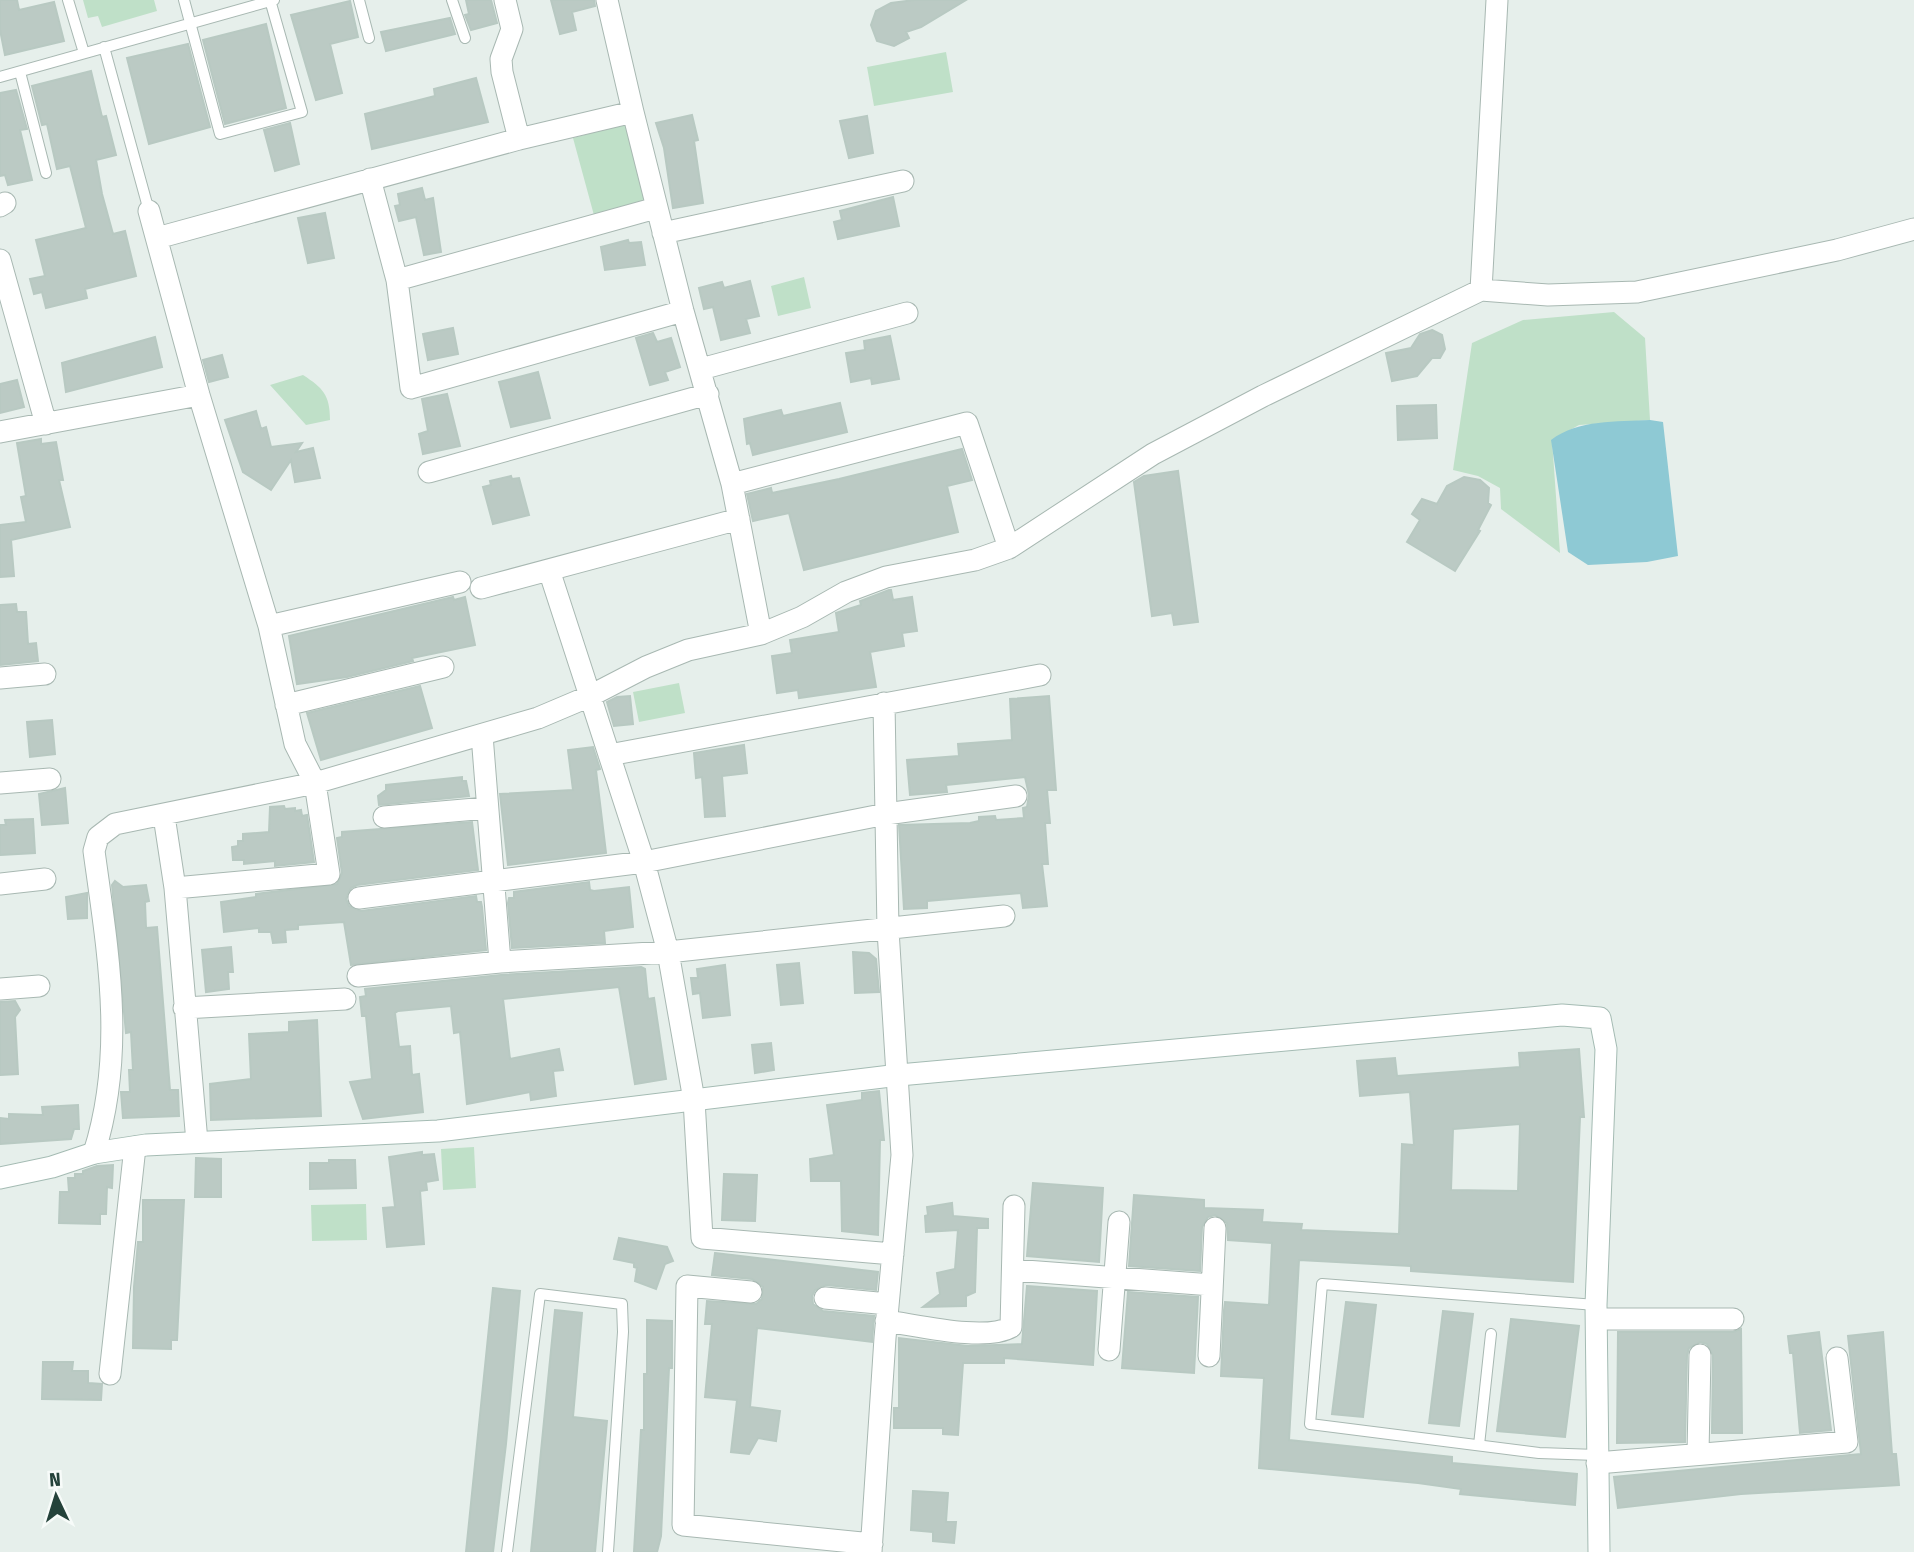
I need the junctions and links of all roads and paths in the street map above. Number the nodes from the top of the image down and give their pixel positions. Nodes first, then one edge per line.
1 (68, 0) edge
2 (184, 0) edge
3 (271, 0) edge
4 (359, 0) edge
5 (452, 0) edge
6 (505, 0) edge
7 (607, 0) edge
8 (1497, 0) edge
9 (191, 22) junction
10 (369, 38) dead end
11 (465, 38) dead end
12 (104, 47) junction
13 (84, 53) junction
14 (20, 72) junction
15 (0, 75) edge
16 (633, 112) junction
17 (519, 139) junction
18 (46, 173) dead end
19 (370, 179) junction
20 (903, 181) dead end
21 (656, 208) junction
22 (149, 211) joint
23 (1914, 229) edge
24 (663, 233) junction
25 (156, 238) junction
26 (0, 260) edge
27 (397, 280) junction
28 (1481, 290) junction
29 (683, 311) junction
30 (907, 313) dead end
31 (701, 369) junction
32 (708, 394) junction
33 (199, 395) junction
34 (46, 424) junction
35 (0, 432) edge
36 (429, 472) dead end
37 (732, 484) junction
38 (739, 519) junction
39 (1009, 548) junction
40 (549, 570) junction
41 (460, 582) dead end
42 (481, 588) dead end
43 (269, 626) junction
44 (761, 634) junction
45 (443, 667) dead end
46 (45, 674) dead end
47 (1040, 675) dead end
48 (0, 678) edge
49 (590, 696) junction
50 (884, 703) junction
51 (286, 705) junction
52 (482, 735) junction
53 (609, 755) junction
54 (50, 779) dead end
55 (0, 783) edge
56 (315, 783) junction
57 (1016, 796) dead end
58 (488, 808) junction
59 (886, 814) junction
60 (164, 816) junction
61 (384, 817) dead end
62 (644, 862) junction
63 (45, 879) dead end
64 (493, 883) junction
65 (0, 884) edge
66 (175, 888) junction
67 (359, 898) dead end
68 (1004, 916) dead end
69 (888, 930) junction
70 (668, 952) junction
71 (500, 962) junction
72 (358, 976) dead end
73 (39, 986) dead end
74 (0, 989) edge
75 (345, 999) dead end
76 (184, 1008) junction
77 (899, 1075) junction
78 (694, 1100) junction
79 (197, 1142) junction
80 (135, 1147) junction
81 (94, 1153) junction
82 (0, 1178) edge
83 (1014, 1206) dead end
84 (1119, 1222) dead end
85 (1215, 1228) dead end
86 (893, 1254) junction
87 (1013, 1270) junction
88 (1115, 1278) junction
89 (1212, 1285) junction
90 (751, 1292) dead end
91 (825, 1298) dead end
92 (887, 1312) junction
93 (1597, 1312) junction
94 (1733, 1319) dead end
95 (1491, 1334) dead end
96 (1109, 1350) dead end
97 (1700, 1355) dead end
98 (1209, 1356) dead end
99 (1838, 1357) dead end
100 (110, 1374) dead end
101 (1479, 1446) junction
102 (1698, 1453) junction
103 (1597, 1459) junction
104 (752, 1542) edge
105 (872, 1548) edge
106 (507, 1552) edge
107 (608, 1552) edge
108 (1599, 1552) edge

1 - 13 lane
2 - 9 lane
3 - 9 lane
3 - 9 lane
4 - 10 lane
5 - 11 lane
6 - 17 street
7 - 16 street
8 - 28 street
9 - 12 lane
12 - 13 lane
12 - 22 lane
13 - 14 lane
14 - 15 lane
14 - 18 lane
16 - 17 street
16 - 21 street
17 - 19 street
19 - 25 street
19 - 27 street
20 - 24 street
21 - 24 street
21 - 27 street
22 - 25 street
23 - 28 street
24 - 29 street
25 - 33 street
26 - 34 street
27 - 29 street
28 - 39 street
29 - 31 street
30 - 31 street
31 - 32 street
32 - 36 street
32 - 37 street
33 - 34 street
33 - 43 street
34 - 35 street
37 - 38 street
37 - 39 street
38 - 40 street
38 - 44 street
39 - 44 street
40 - 42 street
40 - 49 street
41 - 43 street
43 - 51 street
44 - 49 street
45 - 51 street
46 - 48 street
47 - 50 street
49 - 52 street
49 - 53 street
50 - 53 street
50 - 59 street
51 - 56 street
52 - 56 street
52 - 58 street
53 - 62 street
54 - 55 street
56 - 60 street
56 - 66 street
57 - 59 street
58 - 61 street
58 - 64 street
59 - 62 street
59 - 69 street
60 - 66 street
60 - 81 street
62 - 64 street
62 - 70 street
63 - 65 street
64 - 67 street
64 - 71 street
66 - 76 street
68 - 69 street
69 - 70 street
69 - 77 street
70 - 71 street
70 - 78 street
71 - 72 street
73 - 74 street
75 - 76 street
76 - 79 street
77 - 78 street
77 - 86 street
77 - 93 street
78 - 79 street
78 - 86 street
79 - 80 street
80 - 81 street
80 - 100 street
81 - 82 street
83 - 87 street
84 - 88 street
85 - 89 street
86 - 92 street
87 - 88 street
87 - 92 street
88 - 89 street
88 - 96 street
89 - 98 street
90 - 104 street
91 - 92 street
92 - 105 street
93 - 94 street
93 - 101 lane
93 - 103 street
95 - 101 lane
97 - 102 street
99 - 102 street
101 - 103 lane
102 - 103 street
103 - 108 street
104 - 105 street
106 - 107 lane

